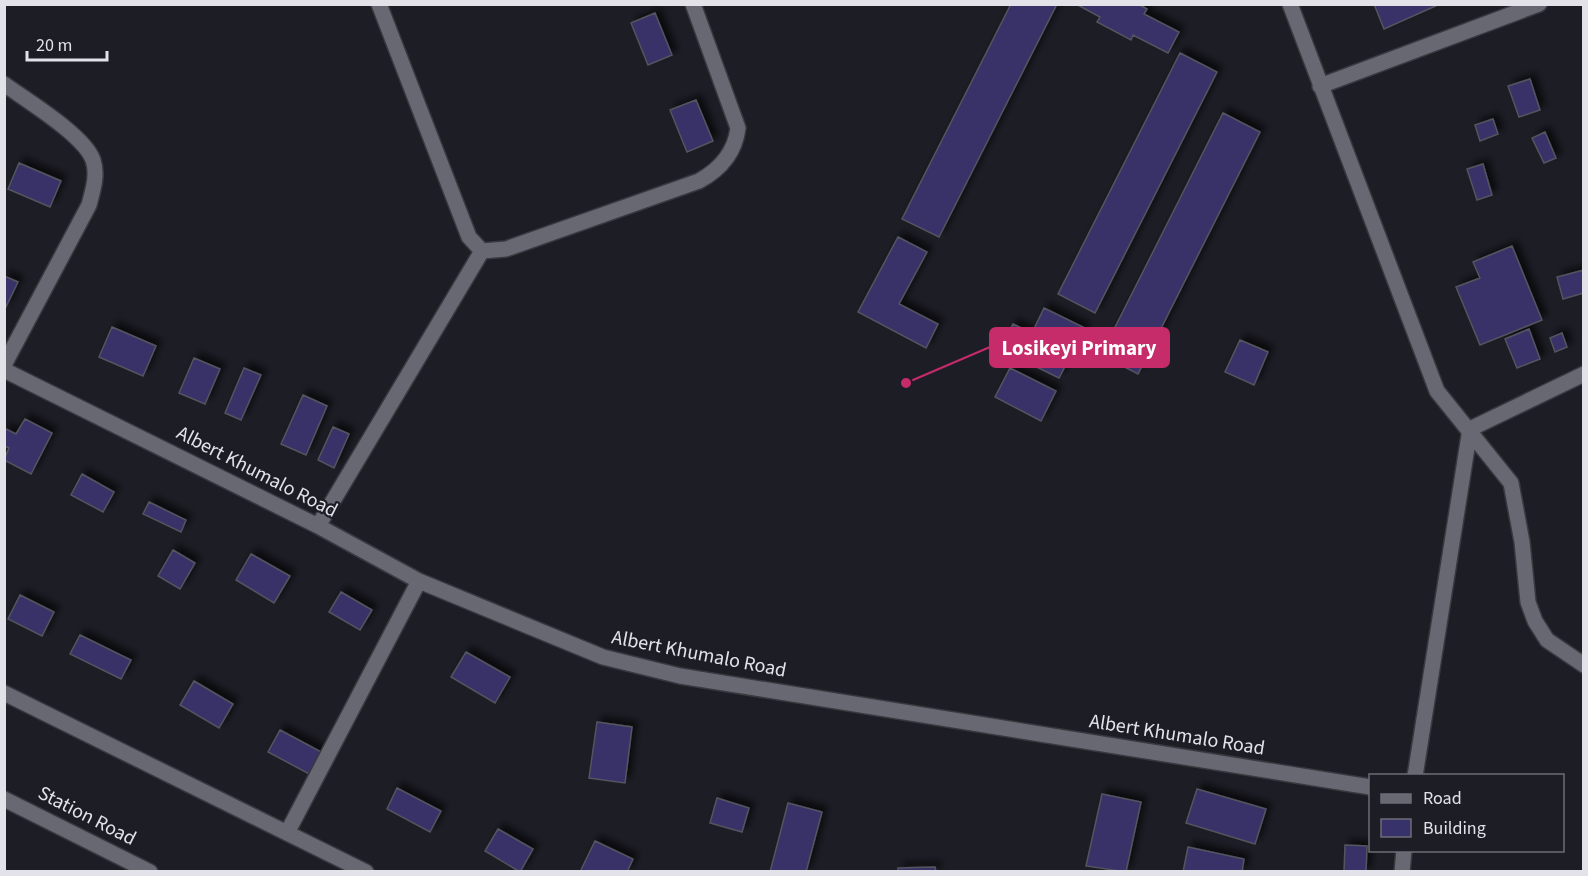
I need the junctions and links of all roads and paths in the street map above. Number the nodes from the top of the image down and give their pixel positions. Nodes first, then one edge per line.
1 (379, 4) edge
2 (693, 4) edge
3 (1290, 4) edge
4 (1539, 4) edge
5 (4, 84) edge
6 (1320, 86) junction
7 (482, 251) junction
8 (4, 365) edge
9 (4, 370) edge
10 (1584, 374) edge
11 (1470, 429) junction
12 (318, 526) junction
13 (419, 581) junction
14 (1584, 665) edge
15 (4, 693) edge
16 (1415, 774) edge
17 (1369, 787) edge
18 (4, 799) edge
19 (287, 833) junction
20 (1404, 852) edge
21 (150, 872) edge
22 (366, 872) edge
23 (1402, 872) edge

1 - 7 street
2 - 7 street
3 - 6 street
4 - 6 street
5 - 8 street
6 - 11 street
7 - 12 street
9 - 12 street, Albert Khumalo Road
10 - 11 street
11 - 14 street
11 - 16 street
12 - 13 street, Albert Khumalo Road
13 - 17 street, Albert Khumalo Road
13 - 19 street
15 - 19 street
18 - 21 street, Station Road
19 - 22 street
20 - 23 street

